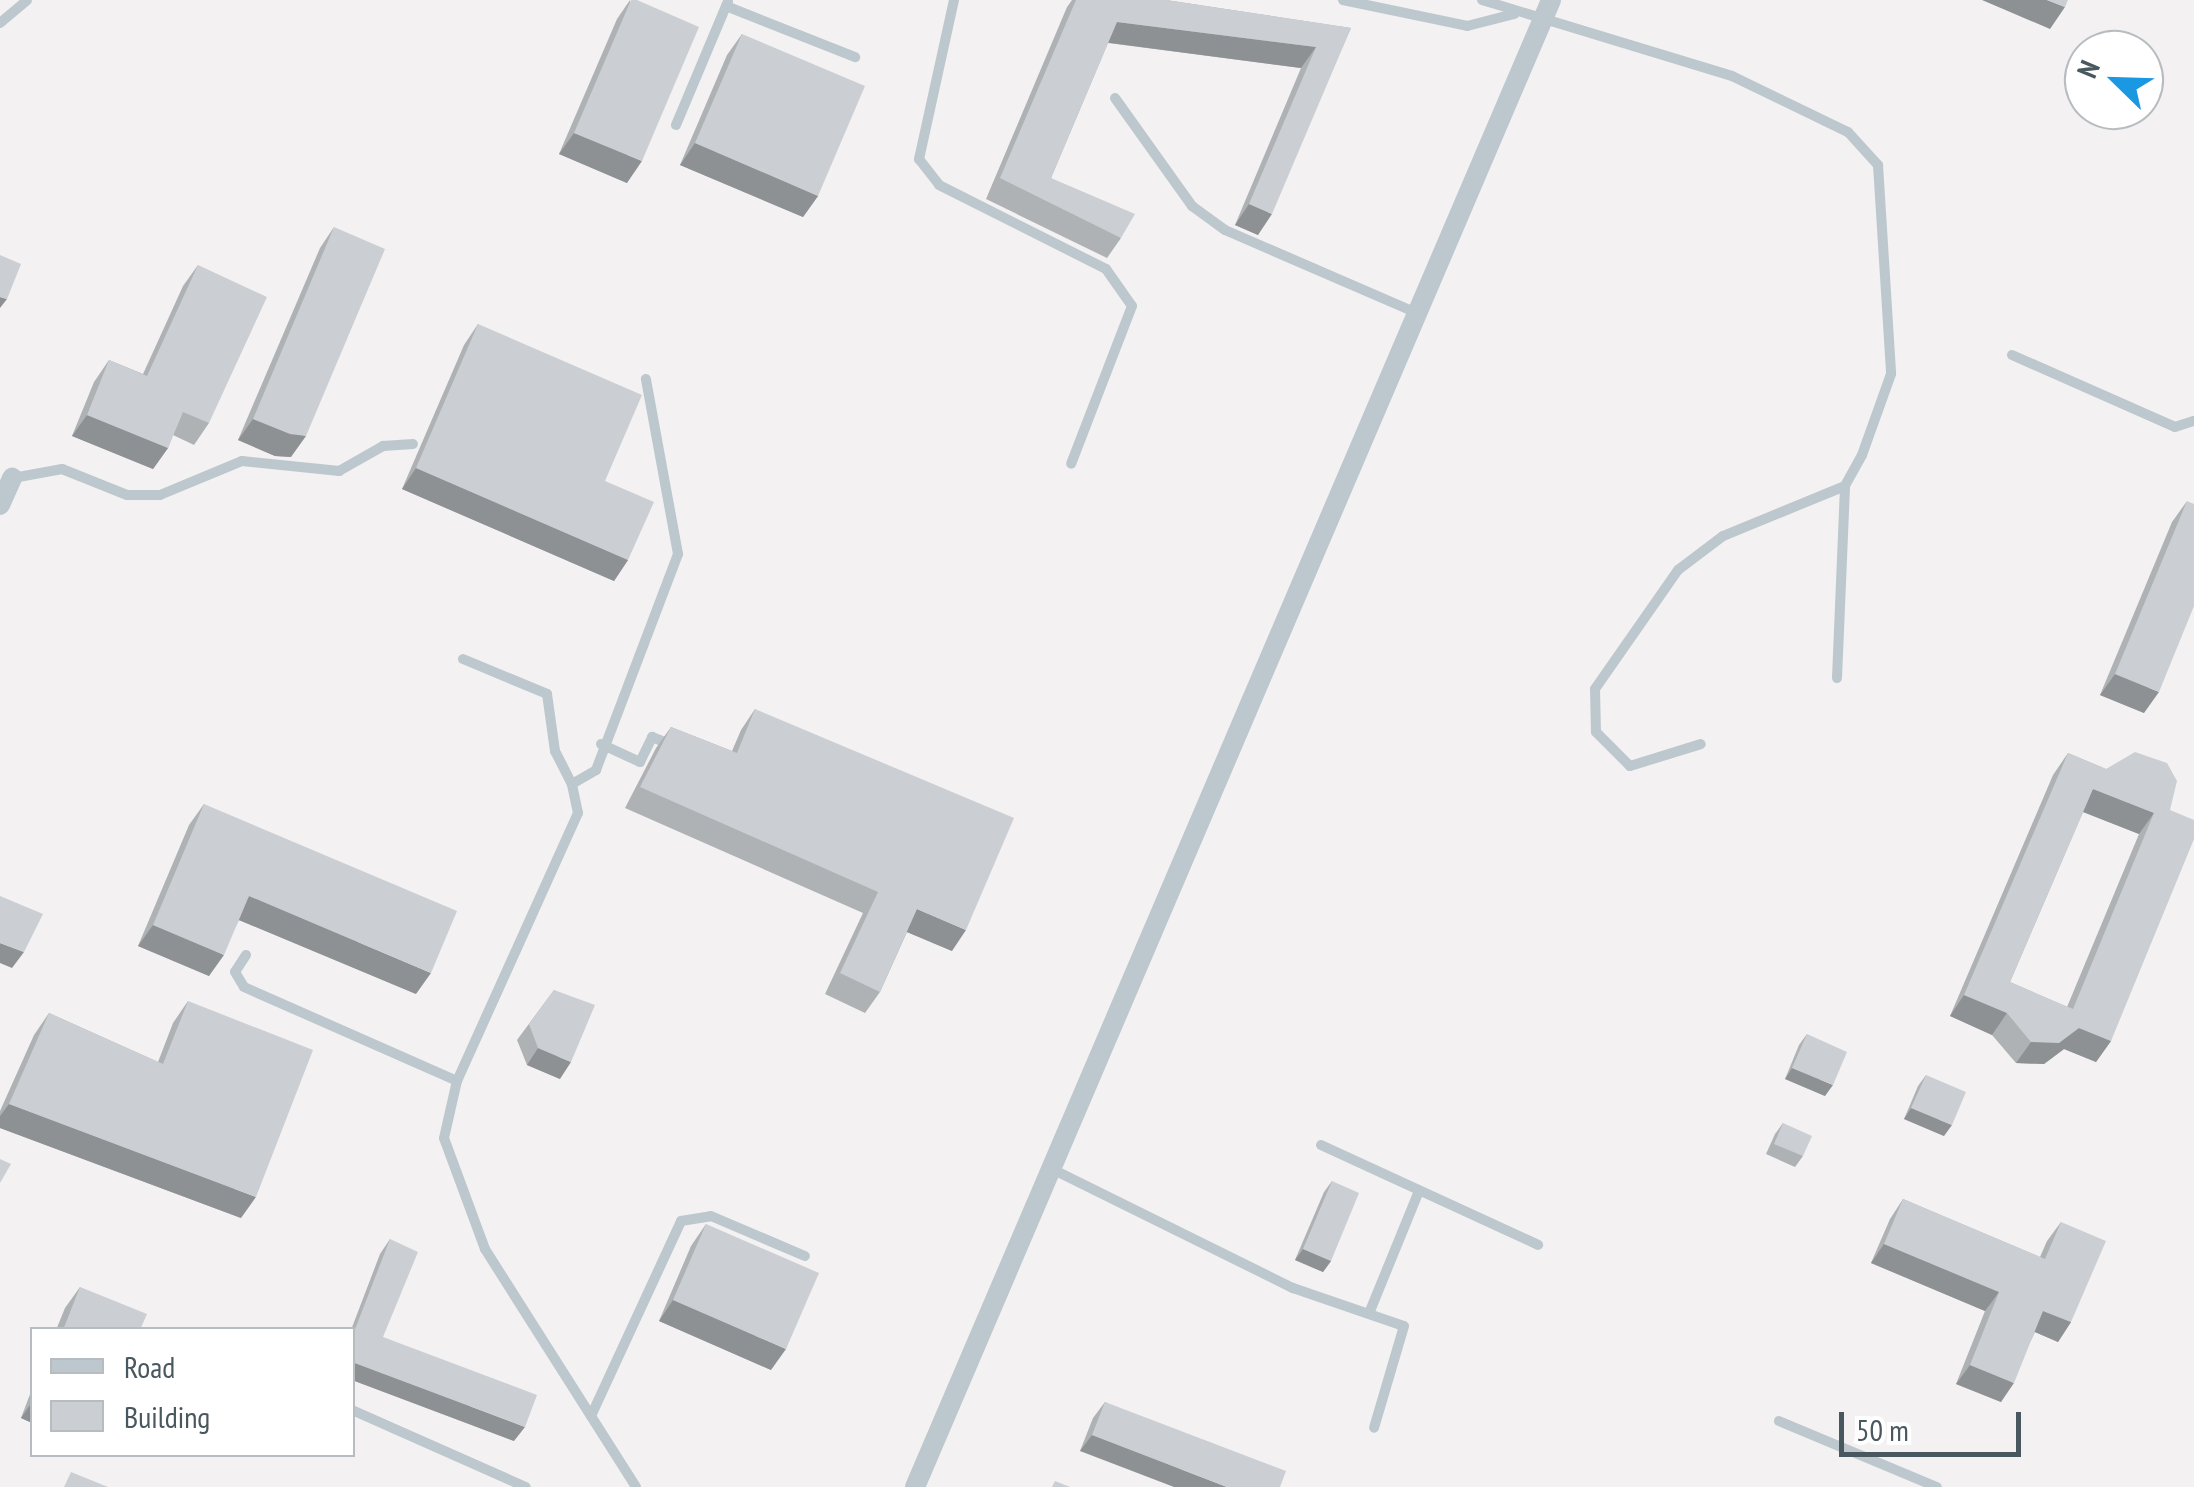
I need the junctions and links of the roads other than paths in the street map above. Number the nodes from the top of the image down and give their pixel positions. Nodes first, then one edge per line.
1 (27, 0) edge
2 (954, 0) edge
3 (1343, 0) edge
4 (1482, 0) edge
5 (1551, 0) edge
6 (727, 3) edge
7 (1515, 14) junction
8 (0, 23) edge
9 (1540, 25) junction
10 (855, 57) dead end
11 (1115, 98) dead end
12 (676, 125) dead end
13 (1417, 313) junction
14 (2012, 355) dead end
15 (646, 379) dead end
16 (2194, 421) edge
17 (2175, 428) junction
18 (2194, 434) edge
19 (413, 444) dead end
20 (1070, 464) dead end
21 (12, 478) joint
22 (1845, 486) junction
23 (0, 505) edge
24 (463, 660) dead end
25 (1837, 678) dead end
26 (601, 744) junction
27 (1700, 744) dead end
28 (685, 751) edge
29 (572, 784) junction
30 (246, 955) dead end
31 (456, 1082) junction
32 (1321, 1145) dead end
33 (1051, 1169) junction
34 (1419, 1191) junction
35 (1538, 1245) dead end
36 (805, 1256) dead end
37 (1370, 1311) junction
38 (355, 1411) edge
39 (591, 1416) junction
40 (1779, 1420) dead end
41 (1374, 1428) dead end
42 (526, 1487) edge
43 (636, 1487) edge
44 (915, 1487) edge
45 (1937, 1487) edge

1 - 8 lane
2 - 20 lane
3 - 7 lane
4 - 7 lane
5 - 9 street
6 - 10 lane
6 - 12 lane
7 - 9 lane
9 - 13 street
9 - 22 lane
11 - 13 lane
13 - 33 street
14 - 17 lane
15 - 26 lane
16 - 17 lane
17 - 18 lane
19 - 21 lane
21 - 23 street
22 - 25 lane
22 - 27 lane
24 - 29 lane
26 - 28 lane
26 - 29 lane
29 - 31 lane
30 - 31 lane
31 - 39 lane
32 - 34 lane
33 - 37 lane
33 - 44 street
34 - 35 lane
34 - 37 lane
36 - 39 lane
37 - 41 lane
38 - 42 lane
39 - 43 lane
40 - 45 lane

